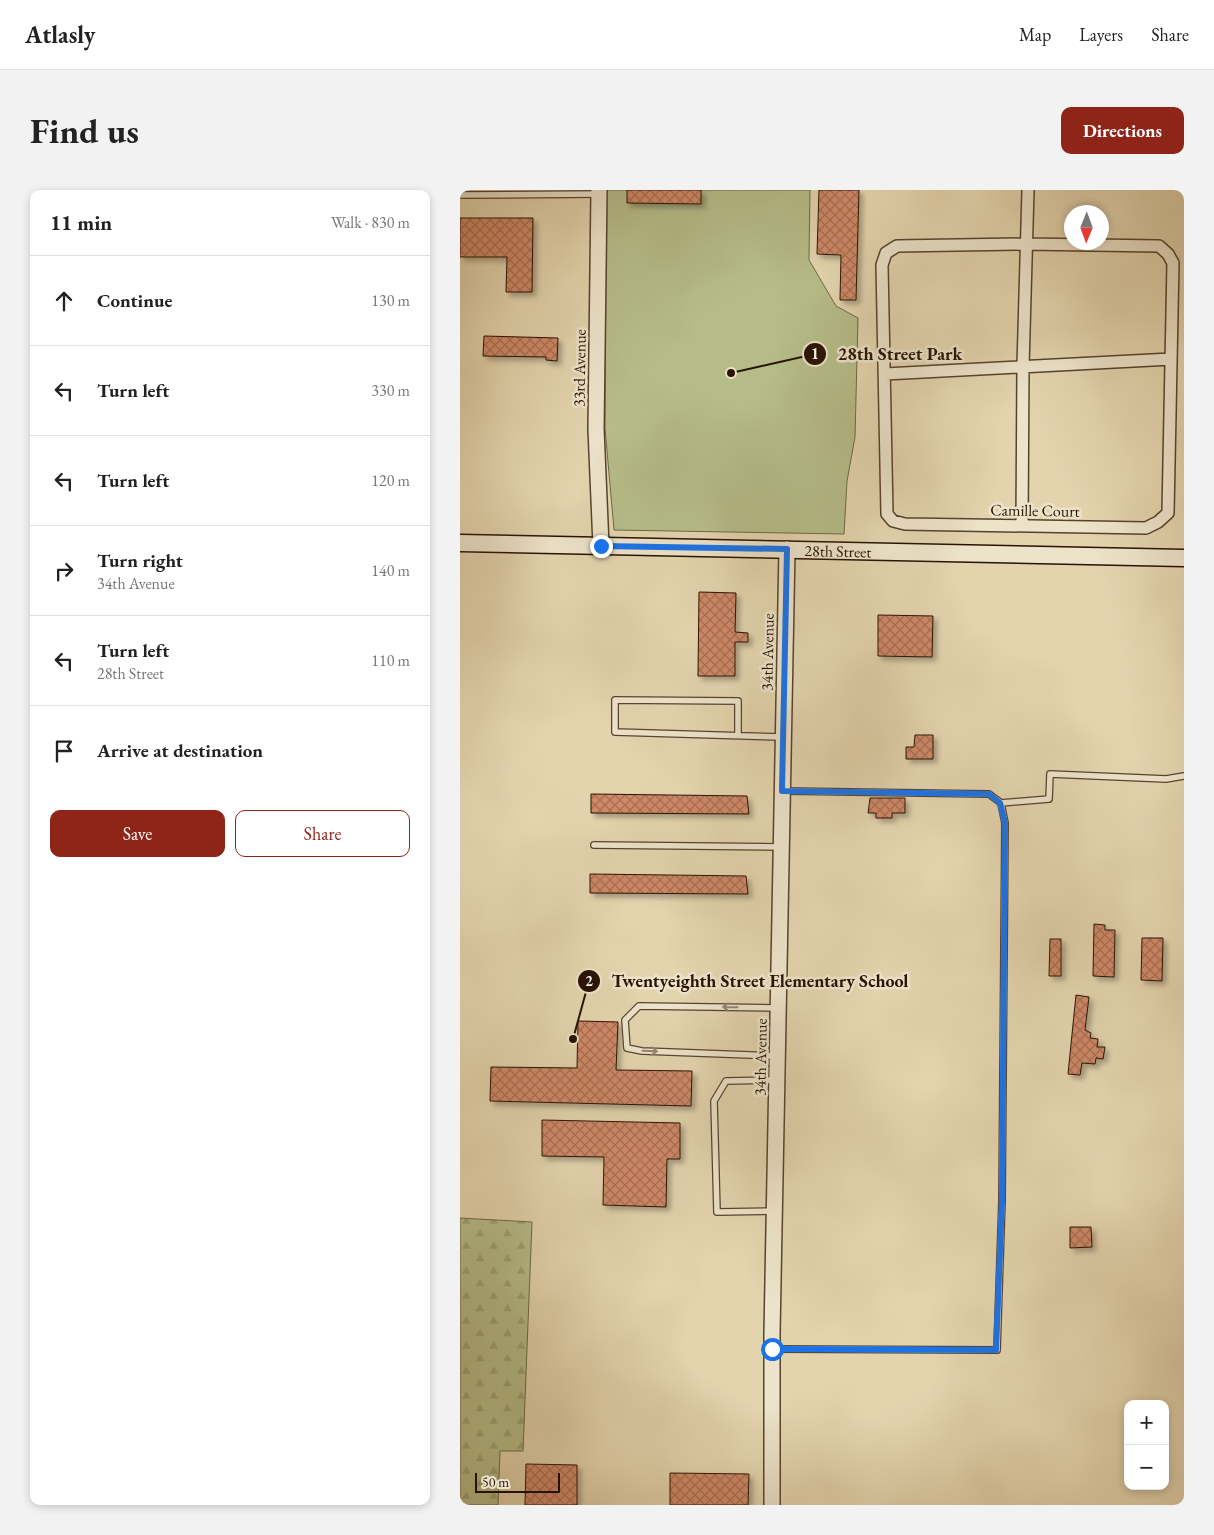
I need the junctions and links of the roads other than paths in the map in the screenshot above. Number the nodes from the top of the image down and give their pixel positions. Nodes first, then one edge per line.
1 (1028, 190) edge
2 (516, 192) edge
3 (599, 192) edge
4 (460, 195) edge
5 (1026, 244) junction
6 (1171, 360) junction
7 (1023, 366) junction
8 (885, 374) junction
9 (1022, 526) junction
10 (460, 543) edge
11 (601, 546) junction
12 (787, 549) junction
13 (1184, 558) edge
14 (738, 735) junction
15 (783, 737) junction
16 (1184, 776) edge
17 (782, 791) junction
18 (1000, 803) junction
19 (594, 845) dead end
20 (781, 846) junction
21 (778, 1008) junction
22 (778, 1056) junction
23 (777, 1080) junction
24 (775, 1211) junction
25 (772, 1349) junction
26 (772, 1505) edge

1 - 5 street
2 - 3 lane
2 - 4 lane
3 - 11 street, 33rd Avenue
5 - 6 street, Camille Court
5 - 7 street
5 - 8 street, Camille Court
6 - 7 street
6 - 9 street, Camille Court
7 - 8 street
7 - 9 street
8 - 9 street, Camille Court
10 - 11 main road, 28th Street
11 - 12 main road, 28th Street
12 - 13 main road, 28th Street
12 - 15 street, 34th Avenue
14 - 14 lane
14 - 15 lane
15 - 17 street, 34th Avenue
16 - 18 lane
17 - 18 lane
17 - 20 street, 34th Avenue
18 - 25 lane
19 - 20 lane
20 - 21 street, 34th Avenue
21 - 22 street, 34th Avenue
21 -> 22 lane
22 - 23 street, 34th Avenue
23 - 24 street, 34th Avenue
23 - 24 lane
24 - 25 street, 34th Avenue
25 - 26 street, 34th Avenue

